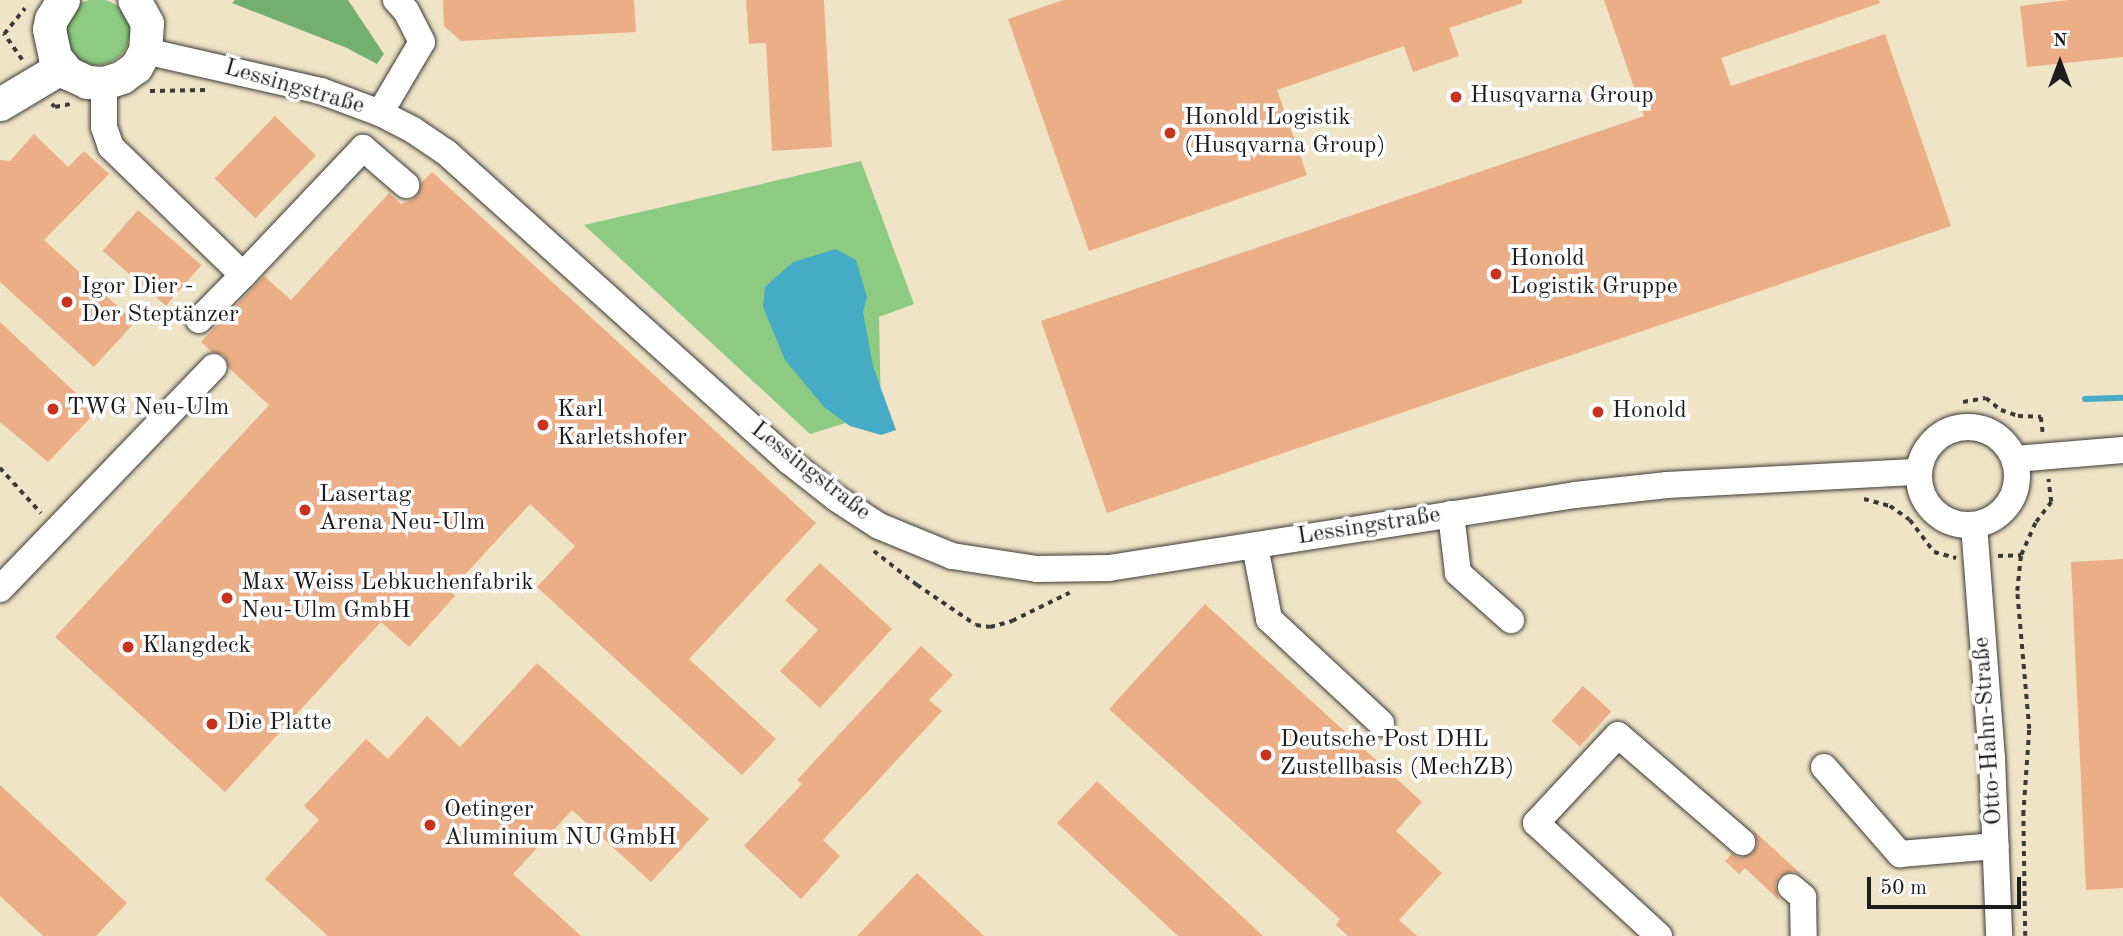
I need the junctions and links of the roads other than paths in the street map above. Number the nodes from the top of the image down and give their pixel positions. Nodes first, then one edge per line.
1 (63, 0) edge
2 (134, 0) edge
3 (396, 0) edge
4 (145, 51) junction
5 (62, 67) junction
6 (104, 83) junction
7 (0, 104) edge
8 (380, 113) junction
9 (407, 185) dead end
10 (243, 275) junction
11 (199, 320) dead end
12 (214, 367) dead end
13 (2123, 450) edge
14 (2015, 459) junction
15 (1919, 472) junction
16 (1451, 514) junction
17 (1974, 525) junction
18 (1255, 546) junction
19 (0, 589) edge
20 (1511, 620) dead end
21 (1381, 723) dead end
22 (1824, 767) dead end
23 (1742, 842) dead end
24 (1996, 846) junction
25 (1791, 887) dead end
26 (1659, 936) edge
27 (1804, 936) edge
28 (1999, 936) edge

1 - 5 main road
2 - 4 main road
3 - 8 street
4 - 6 main road
4 - 8 street, Lessingstraße
5 - 6 main road
5 - 7 main road
6 - 10 street
8 - 18 street, Lessingstraße
9 - 10 street
10 - 11 street
12 - 19 street
13 - 14 street
14 - 15 street
14 - 17 street
15 - 16 street, Lessingstraße
15 - 17 street
16 - 18 street, Lessingstraße
16 - 20 street
17 - 24 street, Otto-Hahn-Straße
18 - 21 street
22 - 24 street
23 - 26 street
24 - 28 street, Otto-Hahn-Straße
25 - 27 street

